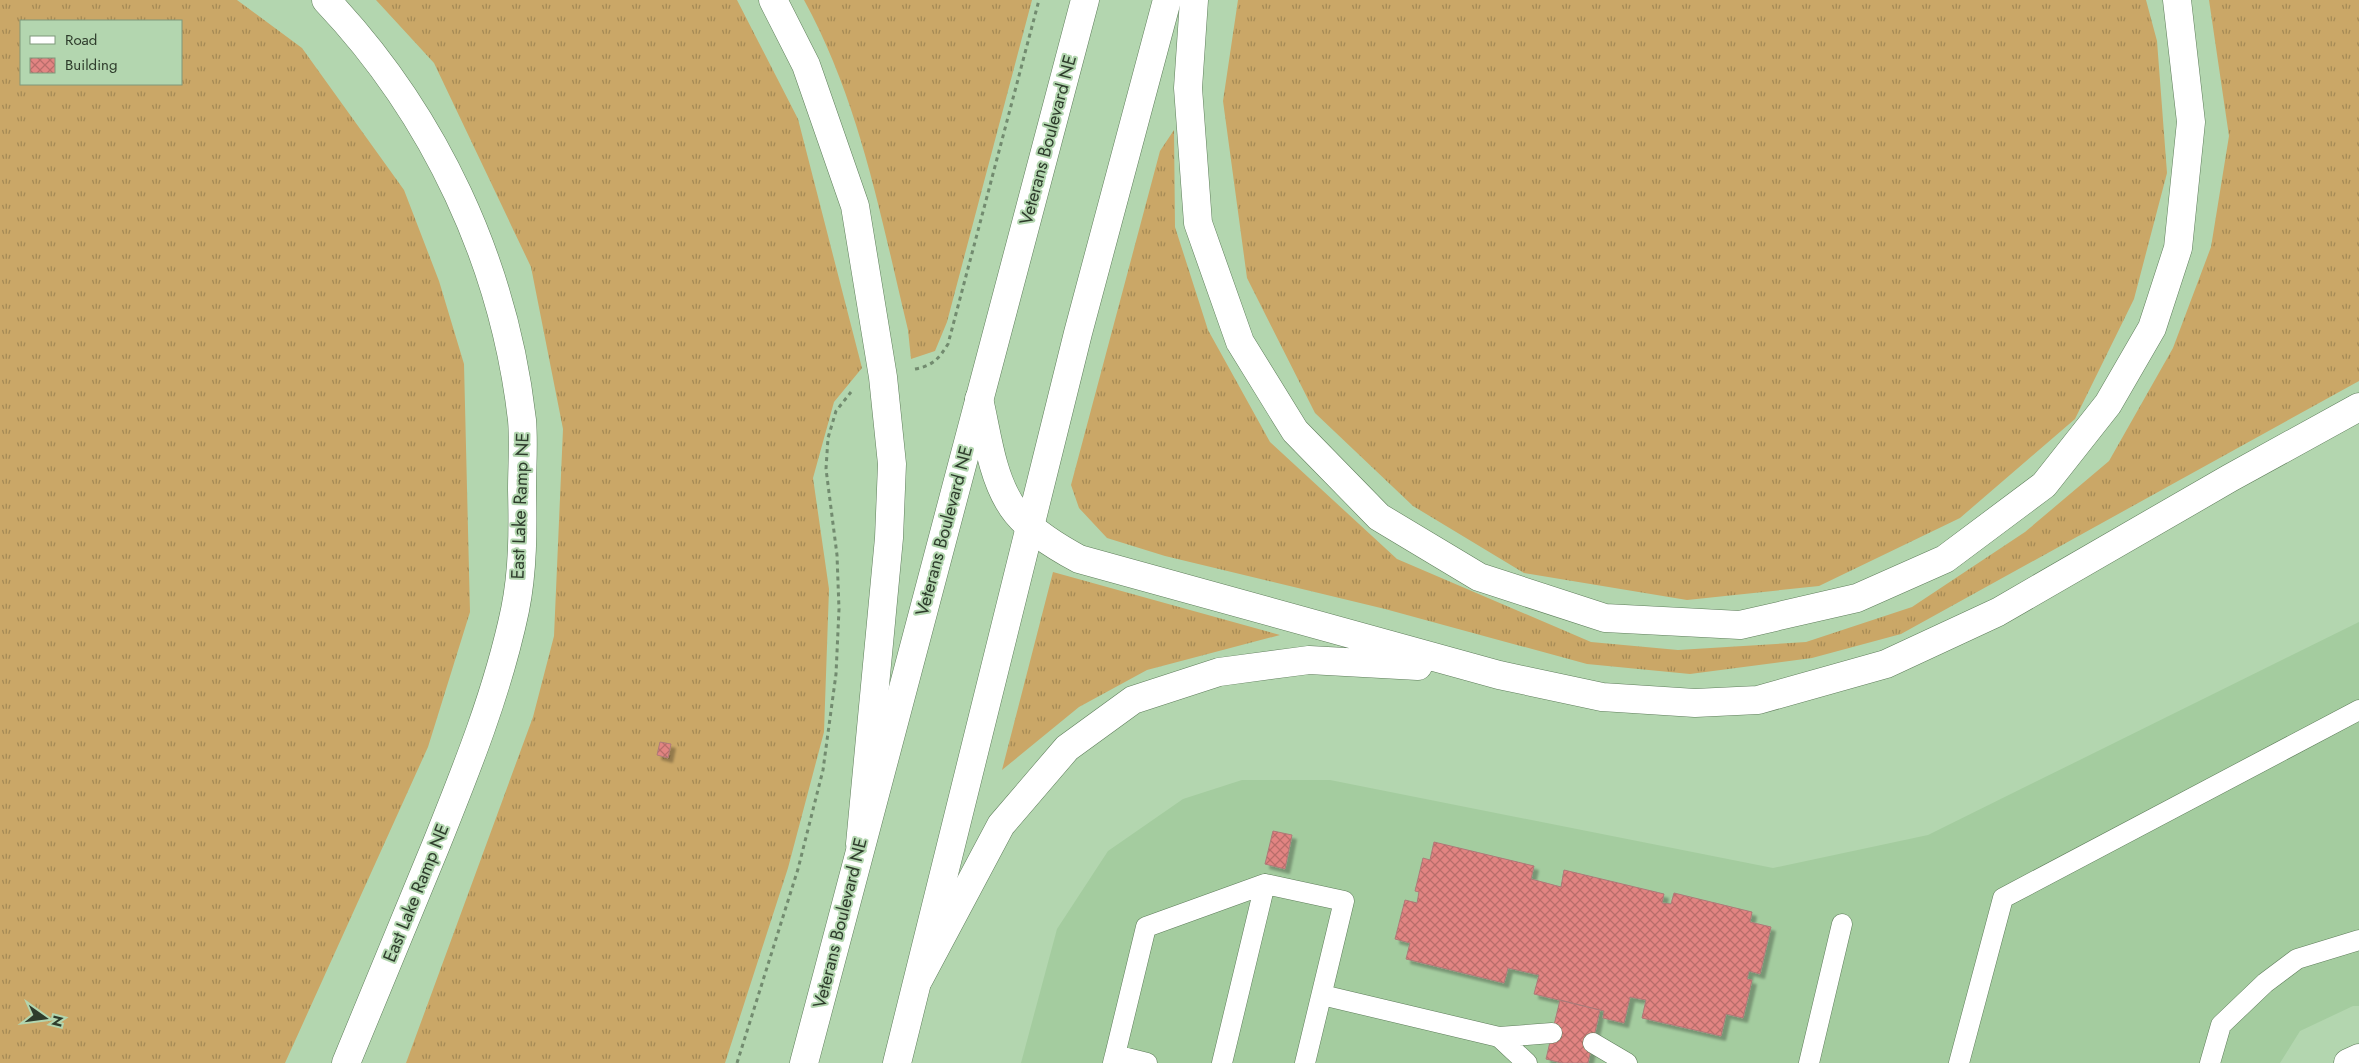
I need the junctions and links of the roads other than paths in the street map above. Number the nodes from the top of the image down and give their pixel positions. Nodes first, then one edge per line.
1 (326, 0) edge
2 (772, 0) edge
3 (1085, 0) edge
4 (1167, 0) edge
5 (1194, 0) edge
6 (2177, 0) edge
7 (979, 399) junction
8 (2359, 407) edge
9 (1030, 526) junction
10 (1499, 675) junction
11 (2359, 710) edge
12 (860, 844) junction
13 (1265, 884) junction
14 (1842, 924) dead end
15 (2359, 940) edge
16 (919, 978) junction
17 (1322, 995) junction
18 (1552, 1033) dead end
19 (1500, 1037) junction
20 (1592, 1043) dead end
21 (2359, 1058) edge
22 (1114, 1059) edge
23 (346, 1063) edge
24 (804, 1063) edge
25 (897, 1063) edge
26 (1147, 1063) edge
27 (1222, 1063) edge
28 (1305, 1063) edge
29 (1527, 1063) edge
30 (1627, 1063) edge
31 (1809, 1063) edge
32 (1959, 1063) edge
33 (2210, 1063) edge
34 (2348, 1063) edge

1 - 23 main road, East Lake Ramp NE
2 - 12 main road
3 - 7 main road, Veterans Boulevard NE
4 - 9 main road
5 - 6 main road
7 - 9 main road
7 - 12 main road, Veterans Boulevard NE
8 - 10 main road
9 - 10 main road
9 - 16 main road
10 - 16 main road
11 - 32 lane
12 - 24 main road, Veterans Boulevard NE
13 - 17 lane
13 - 22 lane
13 - 27 lane
14 - 31 lane
15 - 33 lane
16 - 25 main road
17 - 19 lane
17 - 28 lane
18 - 19 lane
19 - 29 lane
20 - 30 lane
21 - 34 main road
22 - 26 lane

